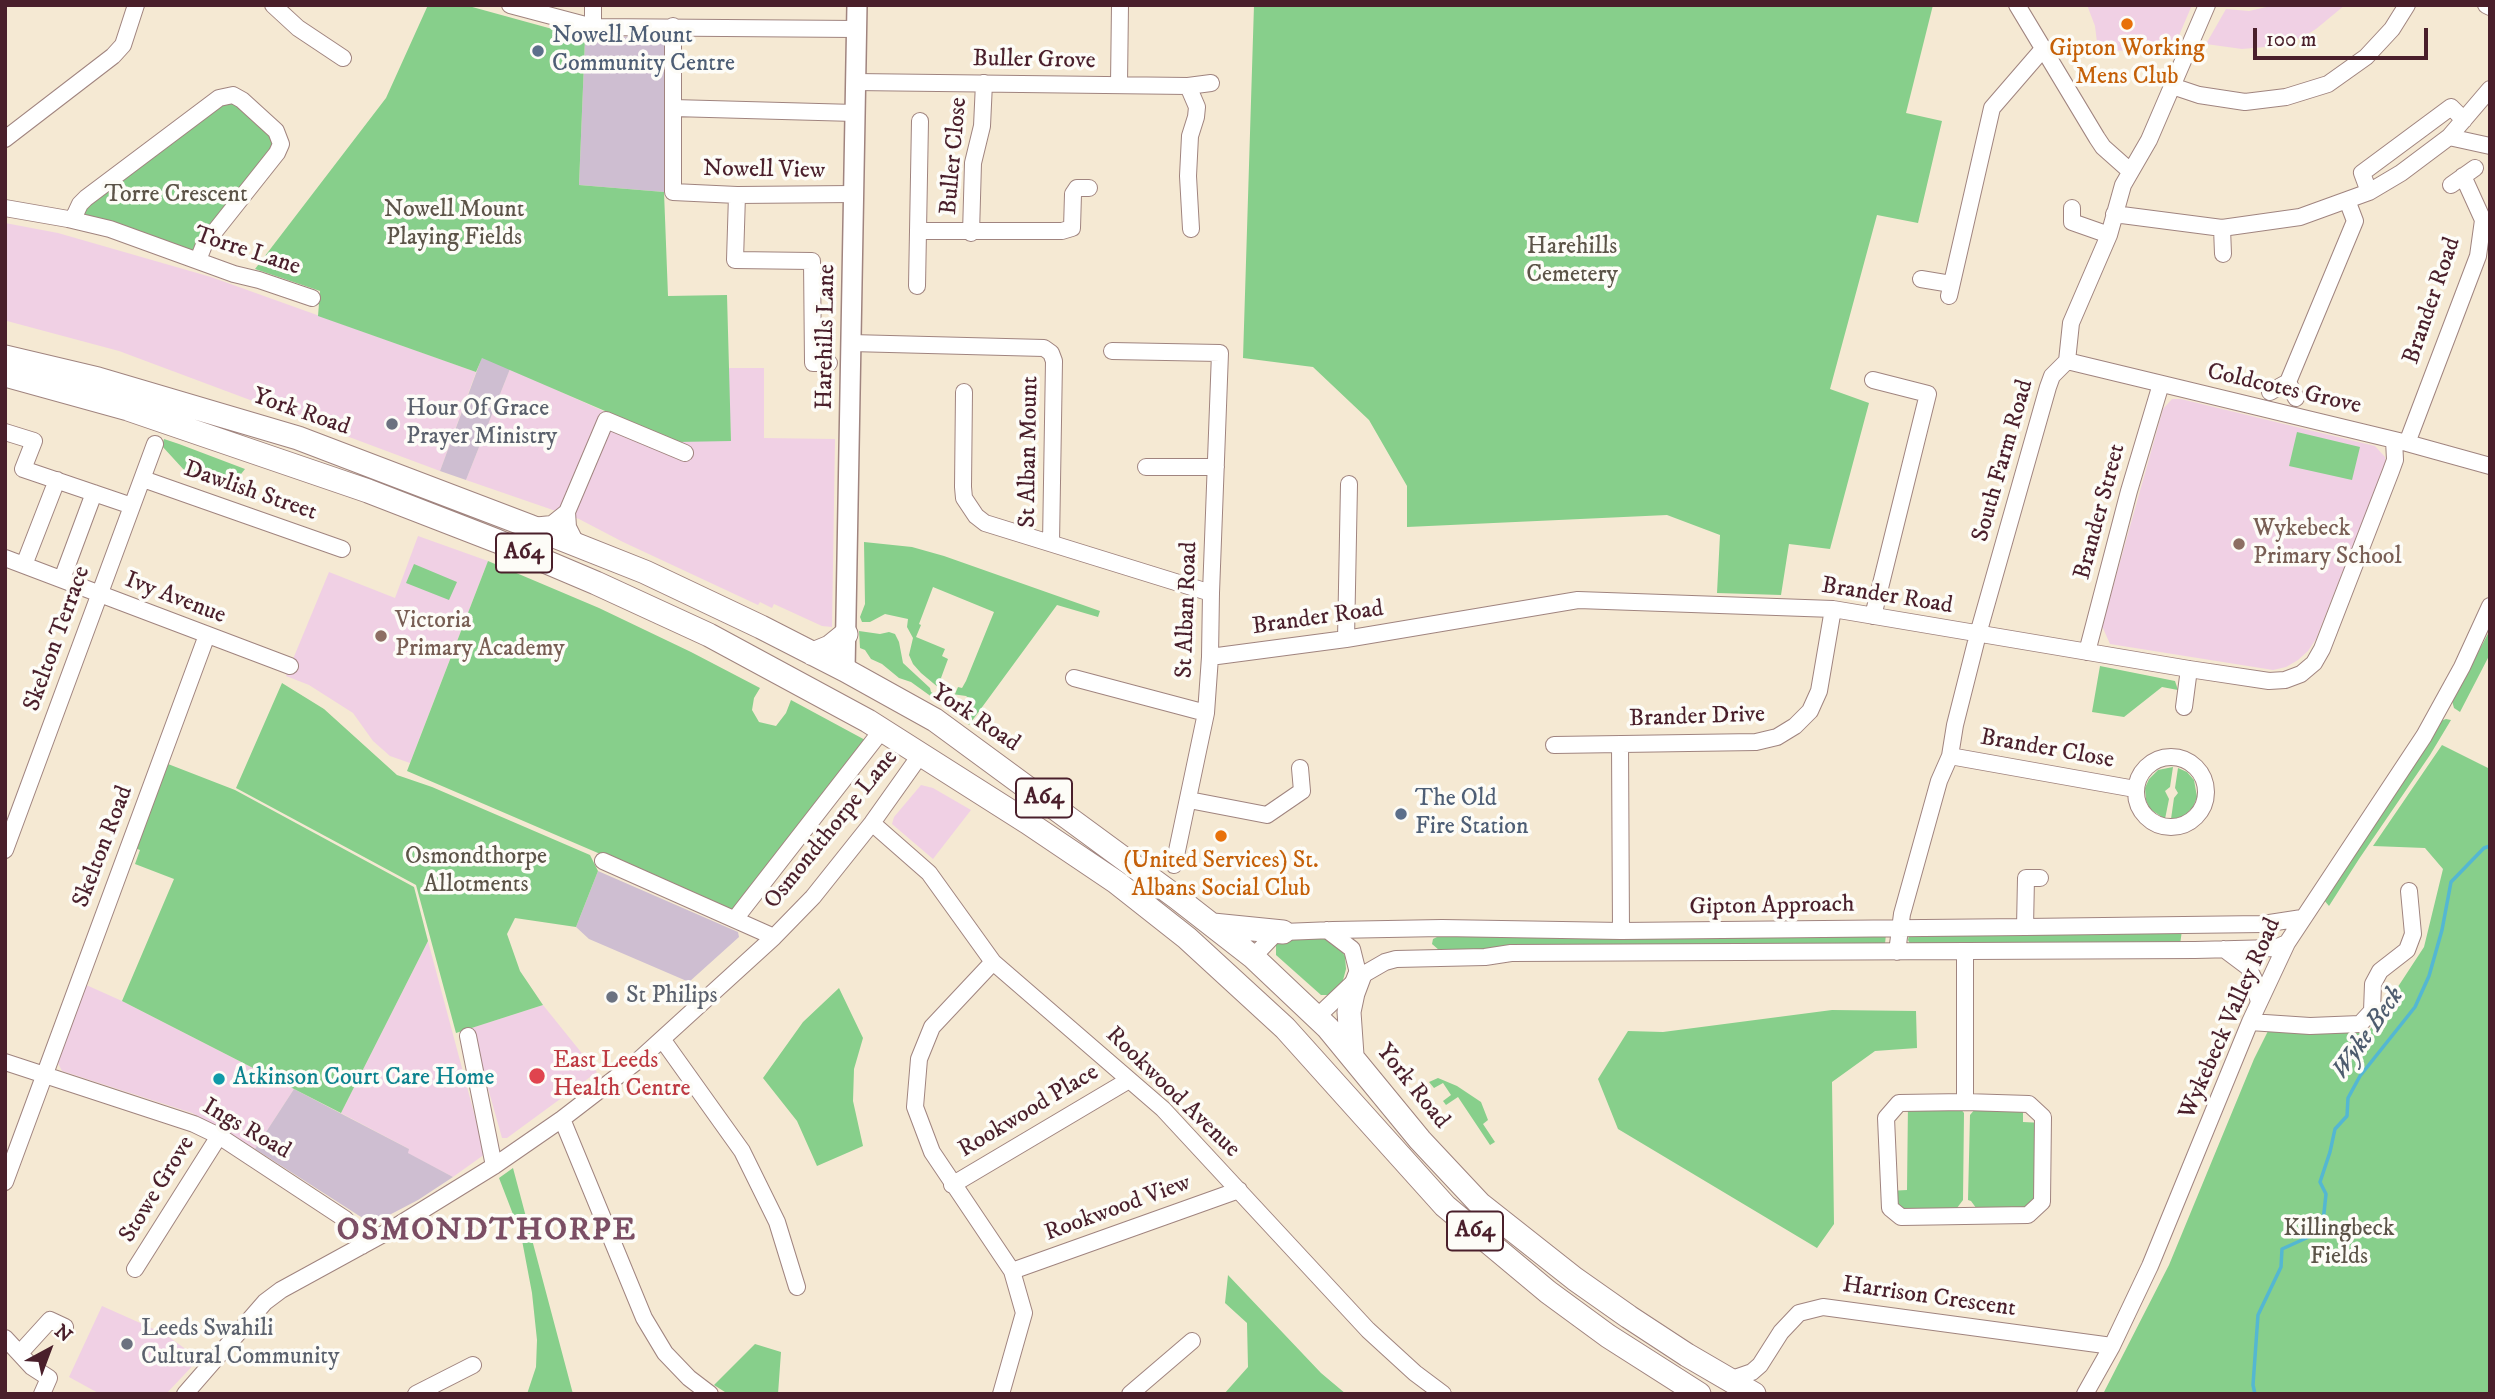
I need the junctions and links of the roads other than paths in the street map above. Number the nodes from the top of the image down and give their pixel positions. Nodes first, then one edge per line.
1 (136, 5) edge
2 (273, 5) edge
3 (510, 5) edge
4 (593, 5) edge
5 (857, 5) edge
6 (1119, 5) edge
7 (2017, 5) edge
8 (2207, 5) edge
9 (2407, 5) edge
10 (673, 26) junction
11 (593, 27) junction
12 (856, 29) junction
13 (2043, 49) junction
14 (343, 58) dead end
15 (856, 82) junction
16 (984, 83) junction
17 (1211, 83) dead end
18 (1119, 84) junction
19 (1188, 86) junction
20 (2172, 86) junction
21 (2490, 89) edge
22 (673, 108) junction
23 (855, 113) junction
24 (2464, 120) junction
25 (920, 121) dead end
26 (2449, 137) junction
27 (5, 139) edge
28 (2490, 146) edge
29 (2130, 171) junction
30 (2463, 176) dead end
31 (1089, 188) dead end
32 (2369, 191) junction
33 (854, 194) junction
34 (737, 195) junction
35 (2347, 201) junction
36 (5, 208) edge
37 (2073, 208) dead end
38 (2114, 214) junction
39 (73, 219) junction
40 (2222, 228) junction
41 (1191, 229) dead end
42 (918, 231) junction
43 (971, 233) junction
44 (2109, 235) junction
45 (2223, 254) dead end
46 (198, 260) junction
47 (1921, 279) dead end
48 (917, 286) dead end
49 (312, 298) dead end
50 (851, 343) junction
51 (1112, 351) dead end
52 (5, 357) edge
53 (2067, 361) junction
54 (829, 363) dead end
55 (5, 377) edge
56 (1873, 380) dead end
57 (2288, 382) junction
58 (2161, 384) junction
59 (2270, 392) dead end
60 (964, 393) dead end
61 (2296, 398) dead end
62 (5, 432) edge
63 (2401, 441) junction
64 (155, 443) dead end
65 (685, 453) dead end
66 (2490, 466) edge
67 (1146, 467) dead end
68 (1216, 467) junction
69 (143, 479) junction
70 (57, 480) junction
71 (1349, 484) dead end
72 (94, 493) junction
73 (132, 506) junction
74 (567, 512) junction
75 (529, 526) junction
76 (1051, 543) junction
77 (577, 545) junction
78 (342, 548) dead end
79 (5, 558) edge
80 (24, 565) junction
81 (62, 579) junction
82 (1210, 593) junction
83 (98, 595) junction
84 (2490, 606) edge
85 (1833, 609) junction
86 (1873, 616) junction
87 (846, 634) junction
88 (1978, 634) junction
89 (207, 635) junction
90 (1346, 639) junction
91 (2087, 652) junction
92 (813, 654) junction
93 (1210, 657) junction
94 (290, 666) dead end
95 (2189, 669) junction
96 (845, 670) junction
97 (1074, 678) dead end
98 (908, 705) junction
99 (2184, 706) dead end
100 (1206, 713) junction
101 (875, 725) junction
102 (1619, 744) junction
103 (1554, 745) dead end
104 (921, 754) junction
105 (1950, 756) junction
106 (1300, 768) dead end
107 (2136, 789) junction
108 (1189, 800) junction
109 (872, 823) junction
110 (5, 850) edge
111 (603, 861) dead end
112 (1174, 865) junction
113 (1145, 874) junction
114 (2040, 878) dead end
115 (2409, 891) dead end
116 (1177, 897) junction
117 (2302, 918) junction
118 (735, 919) junction
119 (1213, 925) junction
120 (2025, 927) junction
121 (1900, 928) junction
122 (1327, 930) junction
123 (1621, 931) junction
124 (1283, 932) junction
125 (774, 937) junction
126 (2287, 943) junction
127 (2224, 949) junction
128 (1965, 951) junction
129 (1897, 952) junction
130 (1253, 957) junction
131 (993, 962) junction
132 (1359, 977) junction
133 (1253, 997) junction
134 (2259, 1003) junction
135 (1318, 1016) junction
136 (2250, 1022) junction
137 (1285, 1028) junction
138 (468, 1036) dead end
139 (662, 1040) junction
140 (1352, 1055) junction
141 (5, 1062) edge
142 (44, 1075) junction
143 (1129, 1080) junction
144 (1965, 1102) junction
145 (562, 1119) junction
146 (219, 1136) junction
147 (494, 1166) junction
148 (5, 1182) edge
149 (952, 1185) junction
150 (1239, 1190) junction
151 (362, 1246) junction
152 (135, 1269) dead end
153 (1012, 1271) junction
154 (797, 1287) dead end
155 (65, 1328) dead end
156 (5, 1338) edge
157 (1192, 1341) dead end
158 (2112, 1346) junction
159 (20, 1353) junction
160 (473, 1364) dead end
161 (1729, 1380) junction
162 (41, 1394) edge
163 (185, 1394) edge
164 (416, 1394) edge
165 (710, 1394) edge
166 (1001, 1394) edge
167 (1130, 1394) edge
168 (1443, 1394) edge
169 (1699, 1394) edge
170 (1754, 1394) edge
171 (2085, 1394) edge

1 - 27 street
2 - 14 street
3 - 11 street
4 - 11 street
5 - 12 main road, Harehills Lane
6 - 18 street
7 - 13 street
8 - 20 street, South Farm Road
9 - 20 street
10 - 11 street
10 - 12 street
10 - 22 street
12 - 15 main road, Harehills Lane
13 - 29 street
13 - 47 street
15 - 16 street, Buller Grove
15 - 23 main road, Harehills Lane
16 - 18 street, Buller Grove
16 - 43 street, Buller Close
17 - 19 street, Buller Grove
18 - 19 street, Buller Grove
19 - 41 street
20 - 29 street, South Farm Road
21 - 24 street
22 - 23 street
22 - 34 street, Nowell View
23 - 33 main road, Harehills Lane
24 - 26 street
24 - 32 street
25 - 42 street, Buller Close
26 - 28 street
26 - 32 street
29 - 38 street, South Farm Road
30 - 63 street, Brander Road
31 - 43 street, Buller Close
32 - 35 street
33 - 34 street, Nowell View
33 - 50 main road, Harehills Lane
34 - 54 street
35 - 40 street
35 - 57 street
36 - 39 street, Torre Lane
37 - 44 street
38 - 40 street
38 - 44 street, South Farm Road
39 - 46 street, Torre Lane
39 - 46 street
40 - 45 street
42 - 43 street, Buller Close
42 - 48 street, Buller Close
44 - 53 street, South Farm Road
46 - 49 street, Torre Lane
50 - 76 street, St Alban Mount
50 - 87 main road, Harehills Lane
51 - 68 street, St Alban Road
52 - 75 highway, York Road / A64
53 - 58 street, Coldcotes Grove
53 - 88 street, South Farm Road
55 - 101 highway, A64
56 - 86 street
57 - 59 street
57 - 61 street
58 - 63 street, Coldcotes Grove
58 - 91 street, Brander Street
60 - 76 street
62 - 70 street
63 - 66 street, Coldcotes Grove
63 - 95 street, Brander Road
64 - 69 street, Skelton Terrace
65 - 74 street
67 - 68 street
68 - 82 street, St Alban Road
69 - 73 street, Skelton Terrace
69 - 78 street, Dawlish Street
70 - 72 street
70 - 80 street
71 - 90 street
72 - 73 street
72 - 81 street
73 - 83 street, Skelton Terrace
74 - 75 street
74 - 77 street
75 - 77 highway, York Road / A64
76 - 82 street
77 - 92 highway, York Road / A64
79 - 80 street, Ivy Avenue
80 - 81 street, Ivy Avenue
81 - 83 street, Ivy Avenue
82 - 93 street, St Alban Road
83 - 89 street, Ivy Avenue
83 - 110 street, Skelton Terrace
84 - 117 street, Wykebeck Valley Road
85 - 86 street, Brander Road
85 - 90 street, Brander Road
85 - 102 street, Brander Drive
86 - 88 street, Brander Road
87 - 92 highway
87 - 96 main road, Harehills Lane
88 - 91 street, Brander Road
88 - 105 street, South Farm Road
89 - 94 street, Ivy Avenue
89 - 142 street, Skelton Road
90 - 93 street, Brander Road
91 - 95 street, Brander Road
92 - 96 highway, York Road / A64
93 - 100 street, St Alban Road
95 - 99 street
96 - 98 highway, York Road / A64
96 - 101 highway
97 - 100 street
98 - 104 highway
98 - 113 highway, York Road / A64
100 - 108 street, St Alban Road
101 - 104 highway, A64
101 - 118 street
102 - 103 street, Brander Drive
102 - 123 street
104 - 109 street, Osmondthorpe Lane
104 - 133 highway, A64
105 - 107 street, Brander Close
105 - 121 street, South Farm Road
106 - 108 street
107 - 107 street, Brander Close
108 - 112 street, St Alban Road
109 - 125 street, Osmondthorpe Lane
109 - 131 street, Rookwood Avenue
111 - 118 street
112 - 113 street
112 - 116 street, St Alban Road
113 - 116 highway, York Road / A64
114 - 120 street
115 - 136 street
116 - 119 highway, York Road / A64
117 - 120 street, Gipton Approach
117 - 126 street, Wykebeck Valley Road
118 - 125 street
119 - 124 highway
119 - 130 highway, York Road / A64
120 - 121 street, Gipton Approach
121 - 123 street, Gipton Approach
121 - 129 street, South Farm Road
122 - 123 street, Gipton Approach
122 - 124 street, Gipton Approach
122 - 132 street
124 - 130 street
125 - 139 street, Osmondthorpe Lane
126 - 127 street, Gipton Approach
126 - 134 street, Wykebeck Valley Road
127 - 128 street, Gipton Approach
127 - 134 street
128 - 129 street, Gipton Approach
128 - 144 street
129 - 132 street, Gipton Approach
130 - 133 highway
130 - 135 highway, York Road / A64
131 - 143 street, Rookwood Avenue
131 - 149 street
132 - 135 street, Gipton Approach
132 - 140 highway
133 - 137 highway, A64
134 - 136 street, Wykebeck Valley Road
135 - 137 highway
135 - 140 highway, York Road / A64
136 - 158 street, Wykebeck Valley Road
137 - 169 highway, A64
138 - 147 street
139 - 145 street, Osmondthorpe Lane
139 - 154 street
140 - 161 highway, York Road / A64
141 - 142 street, Ings Road
142 - 146 street, Ings Road
142 - 148 street, Skelton Road
143 - 149 street, Rookwood Place
143 - 150 street, Rookwood Avenue
144 - 144 street
145 - 147 street, Osmondthorpe Lane
145 - 165 street
146 - 151 street, Ings Road
146 - 152 street, Stowe Grove
147 - 151 street, Osmondthorpe Lane
149 - 153 street
150 - 153 street, Rookwood View
150 - 168 street, Rookwood Avenue
151 - 163 street, Osmondthorpe Lane
153 - 166 street
155 - 159 street
156 - 159 street
157 - 167 street
158 - 161 street, Harrison Crescent
158 - 171 street, Wykebeck Valley Road
159 - 162 street
160 - 164 street
161 - 170 highway, York Road / A64

